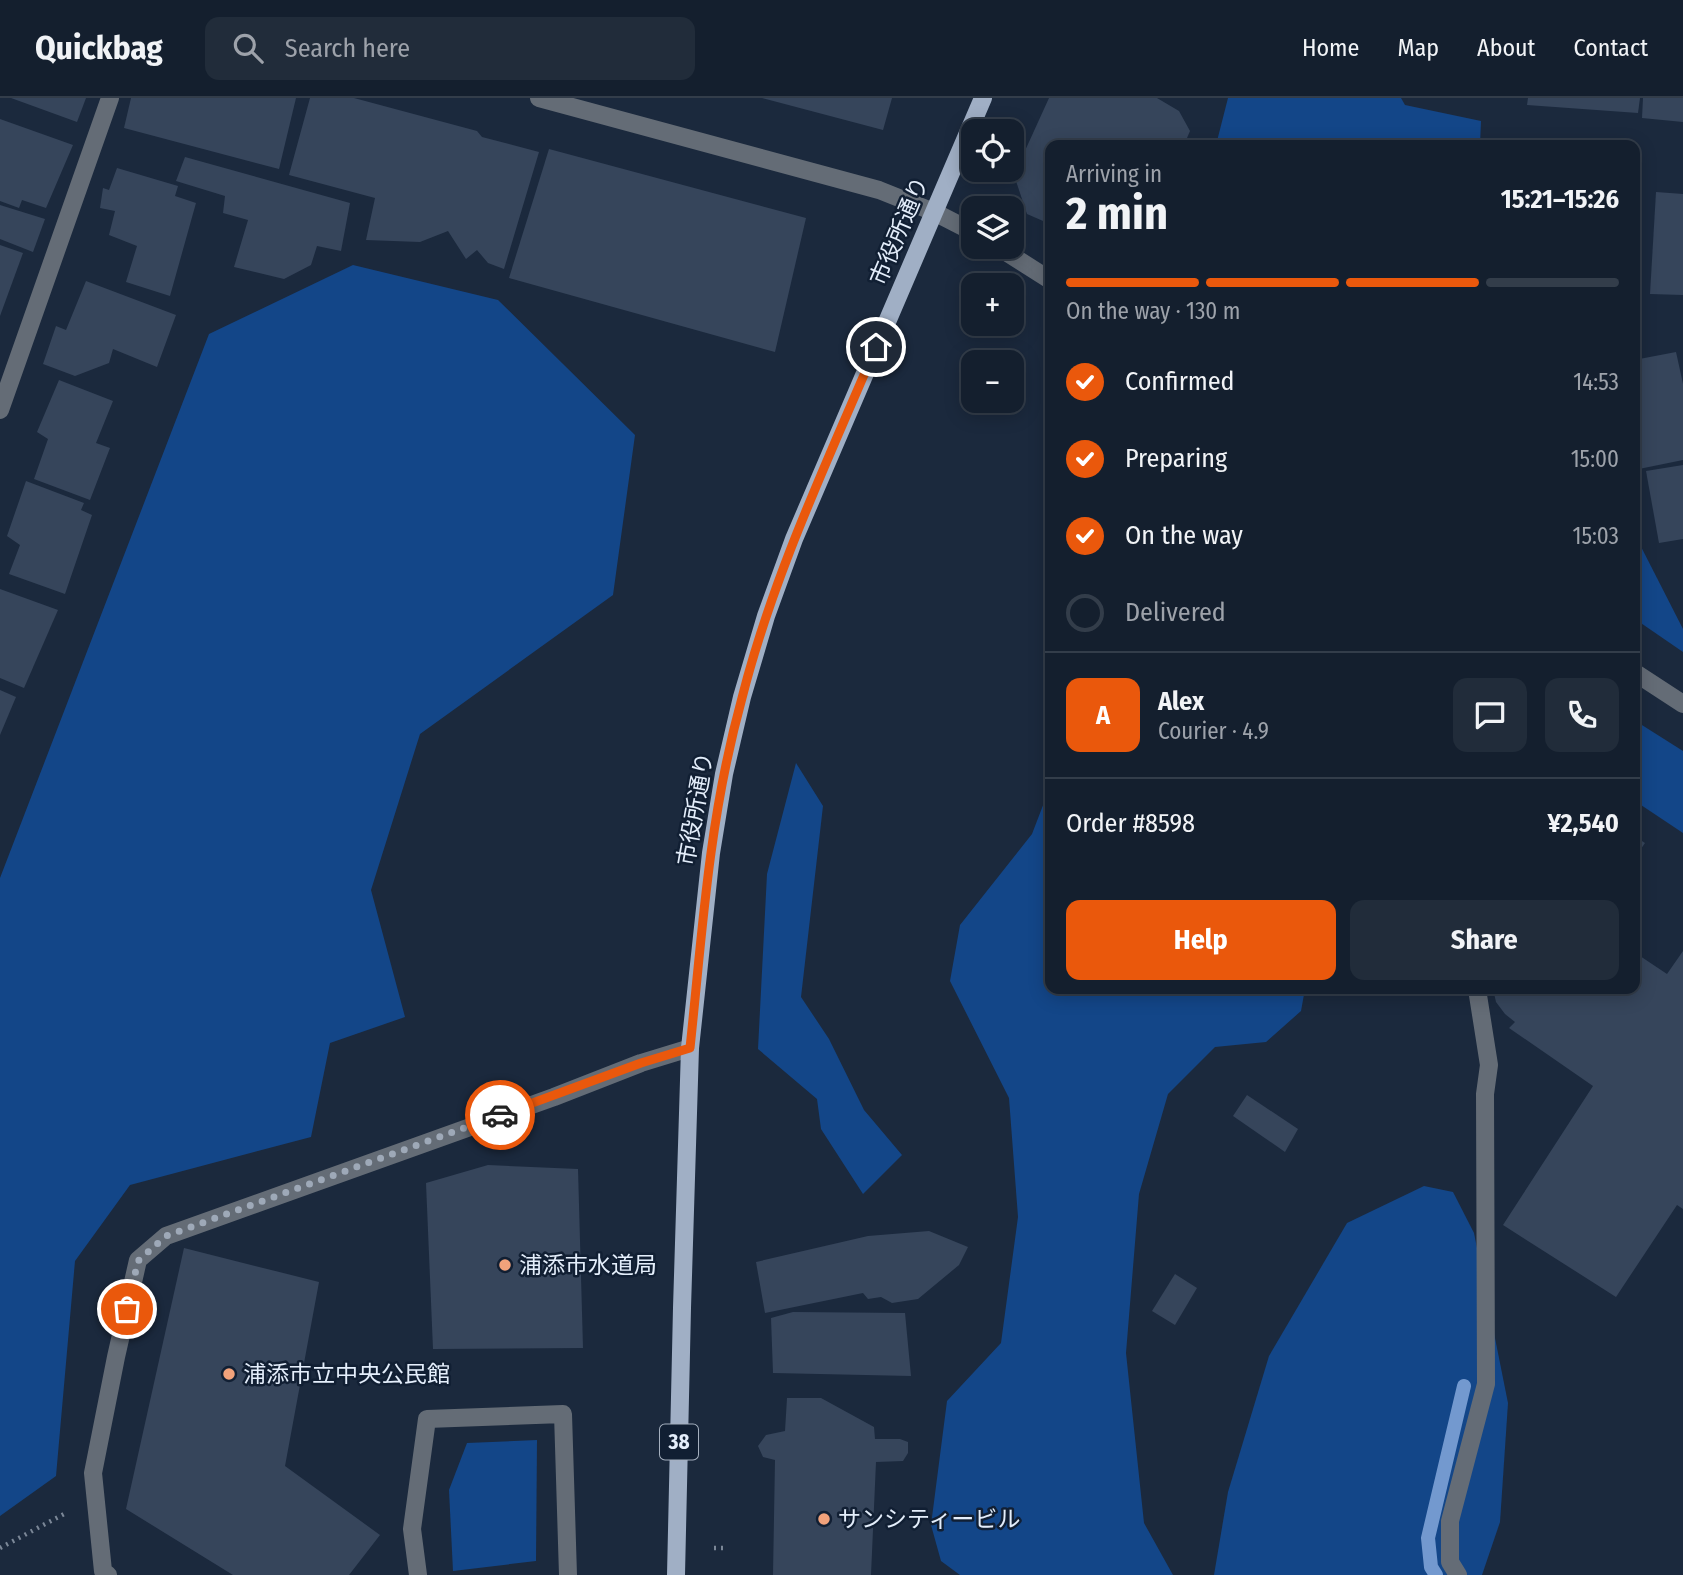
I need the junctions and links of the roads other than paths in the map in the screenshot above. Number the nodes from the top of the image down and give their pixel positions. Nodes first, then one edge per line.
1 (110, 98) edge
2 (539, 98) edge
3 (983, 98) edge
4 (934, 212) junction
5 (961, 226) edge
6 (1017, 259) edge
7 (1045, 277) edge
8 (0, 410) edge
9 (1640, 676) edge
10 (1683, 704) edge
11 (1478, 994) edge
12 (690, 1048) junction
13 (108, 1575) edge
14 (418, 1575) edge
15 (568, 1575) edge
16 (676, 1575) edge
17 (1458, 1575) edge

1 - 8 street
2 - 4 street
3 - 4 main road, 市役所通り / 38
4 - 5 street
4 - 12 main road, 市役所通り / 38
6 - 7 street
9 - 10 street
11 - 17 street
12 - 13 street
12 - 16 main road, 市役所通り / 38
14 - 15 street

